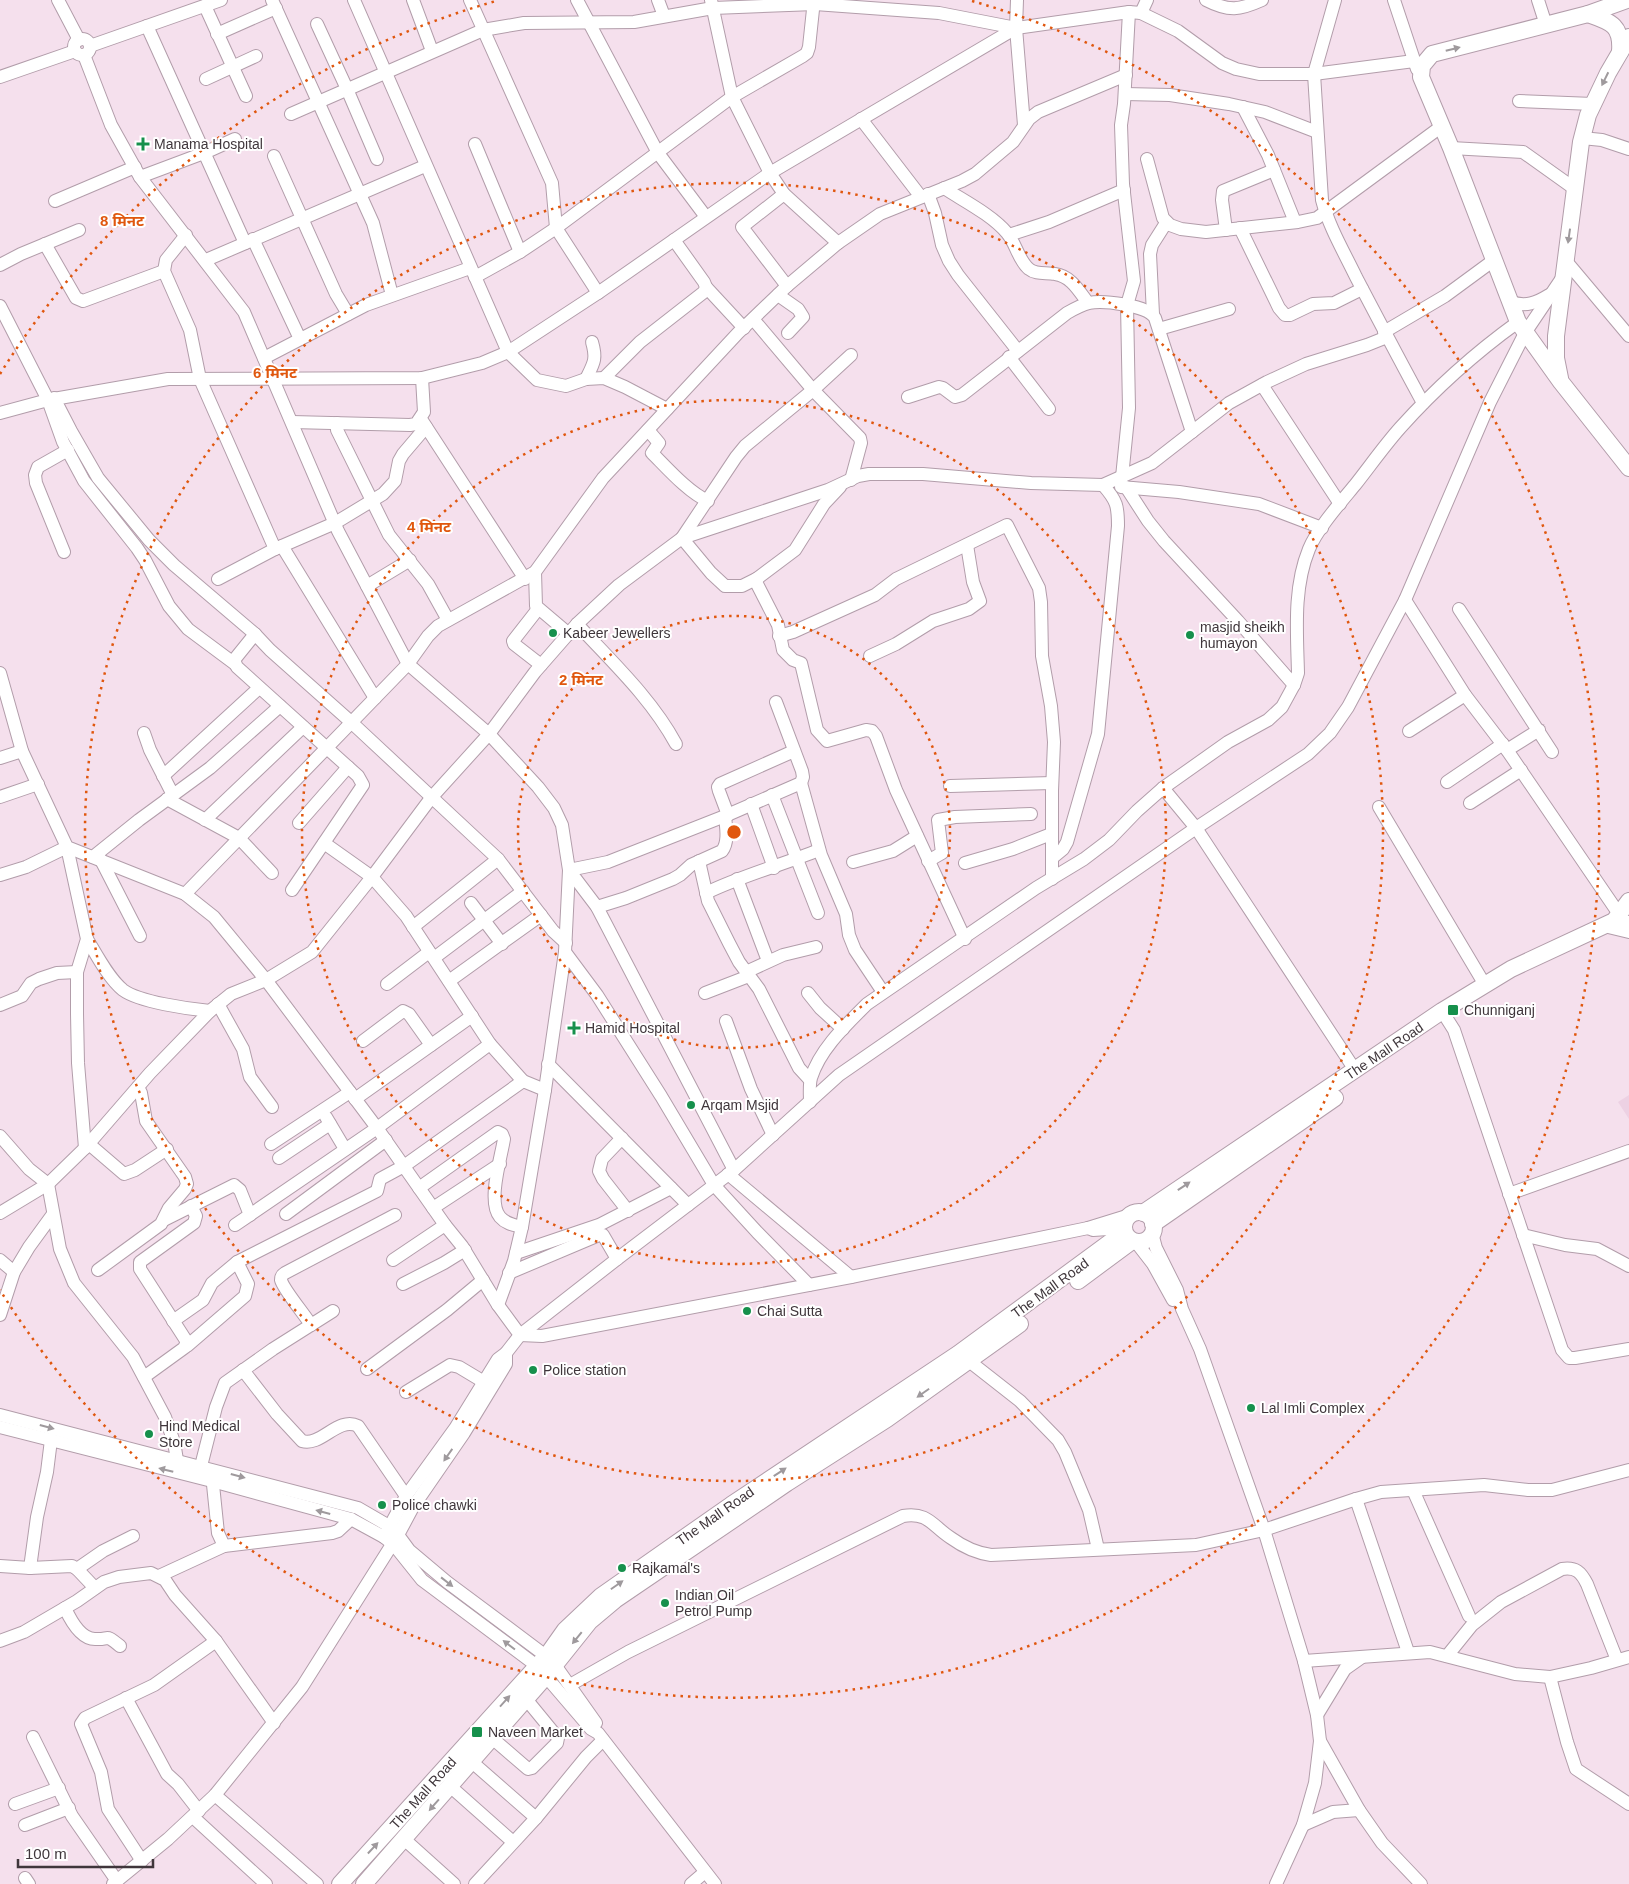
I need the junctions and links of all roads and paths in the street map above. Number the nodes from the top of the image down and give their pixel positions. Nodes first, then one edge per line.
1 (58, 0) edge
2 (221, 0) edge
3 (413, 0) edge
4 (470, 0) edge
5 (577, 0) edge
6 (658, 0) edge
7 (935, 0) edge
8 (1017, 0) edge
9 (1147, 0) edge
10 (1206, 0) edge
11 (1335, 0) edge
12 (1394, 0) edge
13 (1538, 0) edge
14 (1627, 0) edge
15 (357, 1) edge
16 (1258, 1) edge
17 (814, 2) edge
18 (1221, 3) edge
19 (274, 4) edge
20 (712, 4) edge
21 (205, 6) junction
22 (1594, 8) edge
23 (1134, 9) edge
24 (939, 13) junction
25 (664, 16) junction
26 (317, 24) dead end
27 (589, 24) junction
28 (1546, 25) junction
29 (147, 26) junction
30 (1016, 28) junction
31 (483, 30) junction
32 (217, 34) junction
33 (1629, 37) edge
34 (1408, 42) junction
35 (82, 48) junction
36 (432, 51) junction
37 (1620, 53) junction
38 (1432, 54) junction
39 (256, 56) dead end
40 (1414, 61) junction
41 (232, 67) junction
42 (386, 71) junction
43 (1314, 74) junction
44 (1126, 75) junction
45 (0, 77) edge
46 (1421, 77) junction
47 (206, 79) dead end
48 (347, 89) junction
49 (1125, 94) junction
50 (246, 96) dead end
51 (732, 97) junction
52 (319, 101) junction
53 (1519, 101) dead end
54 (1593, 104) junction
55 (1243, 107) junction
56 (290, 114) dead end
57 (861, 119) junction
58 (1024, 125) junction
59 (1442, 126) junction
60 (1317, 132) junction
61 (1582, 138) junction
62 (235, 139) dead end
63 (475, 144) dead end
64 (1451, 148) junction
65 (1629, 149) edge
66 (204, 153) junction
67 (658, 153) junction
68 (274, 156) dead end
69 (1147, 158) dead end
70 (377, 159) dead end
71 (425, 166) junction
72 (1274, 170) junction
73 (138, 172) junction
74 (770, 173) junction
75 (944, 188) junction
76 (1575, 189) junction
77 (1124, 190) junction
78 (360, 194) junction
79 (784, 194) junction
80 (924, 196) junction
81 (55, 201) dead end
82 (1325, 212) junction
83 (706, 217) junction
84 (302, 218) junction
85 (1166, 222) junction
86 (1295, 222) junction
87 (556, 228) junction
88 (1240, 228) junction
89 (79, 230) dead end
90 (1226, 230) junction
91 (186, 235) junction
92 (1009, 235) junction
93 (674, 240) junction
94 (249, 241) junction
95 (838, 243) junction
96 (44, 244) junction
97 (520, 252) junction
98 (206, 260) junction
99 (1494, 260) junction
100 (0, 265) edge
101 (1565, 267) junction
102 (164, 271) junction
103 (472, 272) junction
104 (706, 287) junction
105 (1362, 288) junction
106 (783, 290) junction
107 (1553, 292) junction
108 (598, 293) junction
109 (392, 295) junction
110 (1510, 302) junction
111 (1088, 304) junction
112 (1127, 305) junction
113 (0, 306) edge
114 (1228, 308) dead end
115 (348, 314) junction
116 (1153, 314) junction
117 (748, 323) junction
118 (1521, 327) junction
119 (1159, 330) junction
120 (788, 333) dead end
121 (1386, 335) junction
122 (1629, 336) edge
123 (300, 340) junction
124 (592, 342) dead end
125 (508, 352) junction
126 (1013, 354) junction
127 (851, 355) dead end
128 (264, 358) junction
129 (422, 378) junction
130 (604, 378) junction
131 (200, 379) junction
132 (273, 379) junction
133 (586, 379) junction
134 (1562, 382) junction
135 (1262, 385) junction
136 (813, 390) junction
137 (908, 397) dead end
138 (51, 399) junction
139 (1424, 403) junction
140 (667, 409) junction
141 (1048, 409) dead end
142 (0, 413) edge
143 (292, 422) junction
144 (337, 423) junction
145 (424, 423) junction
146 (648, 430) junction
147 (1192, 432) junction
148 (68, 450) junction
149 (1629, 468) edge
150 (1124, 482) junction
151 (846, 483) junction
152 (1103, 485) junction
153 (371, 501) junction
154 (708, 501) junction
155 (1340, 504) junction
156 (335, 523) junction
157 (1322, 528) junction
158 (682, 538) junction
159 (967, 545) junction
160 (278, 548) junction
161 (64, 552) dead end
162 (410, 560) junction
163 (530, 576) junction
164 (758, 578) junction
165 (218, 579) dead end
166 (367, 586) junction
167 (1405, 600) junction
168 (538, 609) junction
169 (1459, 609) dead end
170 (448, 620) junction
171 (573, 629) junction
172 (255, 634) junction
173 (779, 636) junction
174 (870, 656) dead end
175 (235, 664) junction
176 (408, 664) junction
177 (541, 665) junction
178 (0, 673) edge
179 (1294, 685) junction
180 (259, 688) junction
181 (1465, 695) junction
182 (375, 698) junction
183 (776, 702) dead end
184 (280, 706) junction
185 (351, 722) junction
186 (304, 727) junction
187 (1539, 730) junction
188 (1409, 731) dead end
189 (144, 733) dead end
190 (489, 734) junction
191 (676, 744) dead end
192 (326, 747) junction
193 (1505, 747) junction
194 (22, 751) junction
195 (794, 751) junction
196 (1552, 752) dead end
197 (0, 758) edge
198 (348, 768) junction
199 (1521, 770) junction
200 (163, 776) junction
201 (1447, 782) dead end
202 (801, 783) junction
203 (1052, 783) junction
204 (38, 784) junction
205 (950, 786) dead end
206 (1162, 788) junction
207 (772, 795) junction
208 (0, 797) edge
209 (170, 797) junction
210 (431, 798) junction
211 (1470, 803) dead end
212 (751, 804) junction
213 (1379, 807) dead end
214 (1031, 814) dead end
215 (726, 816) junction
216 (205, 820) junction
217 (299, 823) dead end
218 (1196, 828) junction
219 (1051, 834) junction
220 (917, 836) junction
221 (239, 838) junction
222 (324, 843) junction
223 (68, 847) junction
224 (819, 850) junction
225 (498, 858) junction
226 (1052, 858) junction
227 (97, 859) junction
228 (796, 859) junction
229 (698, 861) junction
230 (928, 861) junction
231 (853, 862) dead end
232 (965, 863) dead end
233 (774, 868) junction
234 (569, 870) junction
235 (272, 872) dead end
236 (0, 875) edge
237 (372, 877) junction
238 (737, 879) junction
239 (1052, 879) junction
240 (292, 890) dead end
241 (523, 891) junction
242 (706, 893) junction
243 (185, 894) junction
244 (471, 903) dead end
245 (596, 907) junction
246 (818, 913) dead end
247 (541, 915) junction
248 (484, 920) junction
249 (1621, 920) edge
250 (412, 927) junction
251 (140, 936) dead end
252 (87, 939) junction
253 (965, 939) junction
254 (502, 944) junction
255 (816, 947) dead end
256 (566, 948) junction
257 (431, 955) junction
258 (768, 961) junction
259 (77, 972) junction
260 (748, 974) junction
261 (266, 980) junction
262 (449, 981) junction
263 (386, 984) dead end
264 (1485, 985) junction
265 (883, 992) junction
266 (705, 993) dead end
267 (808, 993) dead end
268 (0, 1005) edge
269 (214, 1007) junction
270 (1445, 1015) junction
271 (472, 1016) junction
272 (726, 1021) dead end
273 (843, 1029) junction
274 (364, 1041) dead end
275 (490, 1044) junction
276 (432, 1045) junction
277 (548, 1064) junction
278 (1355, 1070) junction
279 (810, 1080) junction
280 (523, 1081) junction
281 (138, 1087) junction
282 (545, 1090) junction
283 (352, 1095) junction
284 (810, 1102) junction
285 (272, 1107) dead end
286 (322, 1110) junction
287 (330, 1124) junction
288 (377, 1128) junction
289 (773, 1135) junction
290 (0, 1136) edge
291 (622, 1138) junction
292 (386, 1140) junction
293 (271, 1144) dead end
294 (87, 1146) junction
295 (167, 1149) junction
296 (345, 1149) junction
297 (1629, 1152) edge
298 (279, 1158) dead end
299 (500, 1164) junction
300 (404, 1166) junction
301 (731, 1172) junction
302 (48, 1184) junction
303 (714, 1185) junction
304 (419, 1188) junction
305 (671, 1188) junction
306 (1509, 1194) junction
307 (688, 1205) junction
308 (191, 1206) junction
309 (433, 1208) junction
310 (628, 1211) junction
311 (0, 1213) edge
312 (54, 1214) junction
313 (286, 1214) dead end
314 (250, 1215) junction
315 (395, 1215) dead end
316 (164, 1220) junction
317 (235, 1225) dead end
318 (445, 1225) junction
319 (522, 1227) junction
320 (1137, 1229) junction
321 (1523, 1235) junction
322 (464, 1250) junction
323 (516, 1253) junction
324 (617, 1258) junction
325 (0, 1260) edge
326 (393, 1260) dead end
327 (237, 1262) junction
328 (1629, 1266) edge
329 (98, 1270) dead end
330 (14, 1272) junction
331 (509, 1274) junction
332 (851, 1277) junction
333 (483, 1280) junction
334 (402, 1284) dead end
335 (809, 1285) junction
336 (498, 1305) junction
337 (1182, 1309) junction
338 (333, 1311) dead end
339 (0, 1316) edge
340 (173, 1321) junction
341 (311, 1325) junction
342 (520, 1335) junction
343 (186, 1346) junction
344 (1629, 1350) edge
345 (506, 1353) junction
346 (971, 1355) junction
347 (367, 1369) dead end
348 (243, 1370) junction
349 (144, 1377) junction
350 (484, 1382) junction
351 (406, 1392) dead end
352 (0, 1414) edge
353 (0, 1427) edge
354 (51, 1440) junction
355 (177, 1460) junction
356 (1629, 1470) edge
357 (208, 1472) junction
358 (1413, 1490) junction
359 (406, 1496) junction
360 (1356, 1499) junction
361 (351, 1519) junction
362 (1264, 1530) junction
363 (133, 1536) dead end
364 (391, 1536) junction
365 (224, 1546) junction
366 (1098, 1550) junction
367 (0, 1566) edge
368 (30, 1568) junction
369 (77, 1569) junction
370 (159, 1576) junction
371 (95, 1588) junction
372 (65, 1608) junction
373 (1469, 1616) dead end
374 (0, 1641) edge
375 (216, 1641) junction
376 (120, 1646) dead end
377 (1408, 1652) junction
378 (1364, 1656) junction
379 (1447, 1656) junction
380 (1623, 1658) edge
381 (1304, 1661) junction
382 (546, 1666) junction
383 (1550, 1677) junction
384 (570, 1685) junction
385 (126, 1698) junction
386 (526, 1699) junction
387 (1317, 1715) junction
388 (274, 1723) junction
389 (33, 1737) dead end
390 (600, 1737) junction
391 (492, 1738) junction
392 (1320, 1741) junction
393 (472, 1762) junction
394 (451, 1786) junction
395 (58, 1788) junction
396 (215, 1795) junction
397 (14, 1804) dead end
398 (1629, 1804) edge
399 (69, 1808) junction
400 (1359, 1810) junction
401 (196, 1814) junction
402 (536, 1818) junction
403 (25, 1825) dead end
404 (1303, 1825) junction
405 (404, 1839) junction
406 (513, 1842) junction
407 (142, 1861) junction
408 (705, 1872) junction
409 (115, 1883) edge
410 (266, 1884) edge
411 (317, 1884) edge
412 (340, 1884) edge
413 (364, 1884) edge
414 (454, 1884) edge
415 (475, 1884) edge
416 (691, 1884) edge
417 (715, 1884) edge
418 (1276, 1884) edge
419 (1421, 1884) edge

1 - 35 street
2 - 21 street
3 - 36 street
4 - 31 street
5 - 27 street
6 - 25 street
7 - 24 street
8 - 30 street
9 - 23 street
10 - 18 street
11 - 43 street
12 - 34 street
13 - 28 street
14 - 22 main road
15 - 42 street
16 - 18 street
17 - 20 street
17 - 24 street
17 - 51 street
19 - 32 street
19 - 52 street
20 - 25 street
20 - 51 street
21 - 29 street
21 - 32 street
22 - 28 main road
22 - 37 main road
23 - 30 street
23 - 43 street
23 - 44 street
24 - 30 street
25 - 27 street
26 - 48 street
27 - 31 street
27 - 67 street
38 -> 28 main road
29 - 35 street
29 - 66 street
30 - 57 street
30 - 58 street
31 - 36 street
31 - 87 street
32 - 41 street
33 - 37 main road
34 - 38 street
34 - 40 street
35 - 45 street
35 - 73 street
36 - 42 street
37 -> 54 main road
38 - 46 main road
39 - 41 street
40 - 43 street
40 - 46 street
41 - 47 street
41 - 50 street
42 - 48 street
42 - 71 street
43 - 60 street
44 - 49 street
44 - 58 street
46 - 59 main road
48 - 52 street
48 - 70 street
49 - 55 street
49 - 77 street
51 - 67 street
51 - 74 street
52 - 56 street
52 - 78 street
53 - 54 street
54 - 61 main road
55 - 60 street
55 - 72 street
57 - 74 street
57 - 80 street
58 - 75 street
59 - 64 main road
59 - 82 street
60 - 82 street
61 - 65 street
61 - 76 main road
62 - 66 street
63 - 97 street
64 - 76 street
64 - 99 main road
66 - 73 street
66 - 94 street
67 - 83 street
67 - 87 street
68 - 84 street
69 - 85 street
71 - 78 street
71 - 103 street
72 - 86 street
72 - 90 street
73 - 81 street
73 - 91 street
74 - 79 street
74 - 83 street
75 - 80 street
75 - 92 street
76 -> 101 main road
77 - 92 street
77 - 112 street
78 - 84 street
78 - 109 street
79 - 95 street
79 - 106 street
80 - 95 street
80 - 126 street
82 - 86 street
82 - 105 street
83 - 93 street
84 - 94 street
84 - 115 street
85 - 90 street
85 - 116 street
86 - 88 street
87 - 97 street
87 - 108 street
88 - 90 street
88 - 105 street
89 - 96 street
91 - 98 street
91 - 102 street
92 - 111 street
93 - 104 street
93 - 108 street
94 - 98 street
94 - 123 street
95 - 106 street
96 - 100 street
96 - 102 street
97 - 103 street
98 - 128 street
99 - 110 main road
99 - 121 street
101 - 107 street
101 - 122 street
101 - 134 main road
102 - 131 street
103 - 109 street
103 - 125 street
104 - 117 street
104 - 130 street
105 - 121 street
106 - 117 street
106 - 120 street
107 - 110 street
107 - 118 street
108 - 125 street
109 - 115 street
110 - 118 main road
111 - 112 street
111 - 126 street
112 - 116 street
112 - 150 street
113 - 138 street
114 - 119 street
115 - 123 street
116 - 119 street
117 - 136 street
117 - 140 street
118 - 134 main road
118 - 139 street
118 - 167 street
119 - 147 street
121 - 135 street
121 - 139 street
123 - 128 street
124 - 133 street
125 - 129 street
125 - 133 street
126 - 137 street
126 - 141 street
127 - 136 street
128 - 132 street
129 - 132 street
129 - 145 street
130 - 133 street
130 - 140 street
131 - 132 street
131 - 138 street
131 - 160 street
132 - 143 street
134 - 149 main road
135 - 147 street
135 - 155 street
136 - 151 street
136 - 154 street
138 - 142 street
138 - 148 street
138 - 172 street
139 - 155 street
140 - 146 street
143 - 144 street
143 - 156 street
144 - 145 street
144 - 153 street
145 - 153 street
145 - 163 street
146 - 154 street
146 - 163 street
147 - 150 street
148 - 161 street
148 - 175 street
150 - 152 street
150 - 157 street
150 - 179 street
151 - 152 street
151 - 158 street
151 - 164 street
152 - 226 street
153 - 156 street
153 - 162 street
154 - 158 street
155 - 157 street
156 - 160 street
156 - 166 street
157 - 179 street
158 - 164 street
158 - 171 street
159 - 173 street
159 - 174 street
159 - 203 street
160 - 165 street
160 - 182 street
162 - 166 street
162 - 170 street
163 - 168 street
163 - 170 street
164 - 173 street
166 - 176 street
167 - 181 street
167 - 218 street
168 - 171 street
168 - 177 street
169 - 187 street
170 - 176 street
171 - 177 street
171 - 191 street
172 - 175 street
172 - 185 street
173 - 220 street
175 - 180 street
176 - 182 street
176 - 190 street
177 - 190 street
178 - 194 street
179 - 206 street
180 - 184 street
180 - 200 street
181 - 188 street
181 - 193 street
182 - 185 street
183 - 195 street
184 - 186 street
184 - 209 street
185 - 192 street
185 - 210 street
186 - 192 street
186 - 216 street
187 - 193 street
187 - 196 street
189 - 200 street
190 - 210 street
190 - 234 street
192 - 198 street
192 - 221 street
193 - 199 street
193 - 201 street
194 - 197 street
194 - 204 street
195 - 202 street
195 - 215 street
198 - 217 street
198 - 222 street
199 - 211 street
199 - 249 street
200 - 209 street
202 - 207 street
202 - 224 street
203 - 205 street
203 - 219 street
204 - 208 street
204 - 223 street
206 - 218 street
206 - 239 street
207 - 212 street
207 - 228 street
209 - 216 street
209 - 227 street
210 - 225 street
210 - 237 street
212 - 215 street
212 - 233 street
213 - 264 street
214 - 230 street
215 - 229 street
215 - 234 street
216 - 221 street
218 - 278 street
218 - 284 street
219 - 226 street
219 - 232 street
220 - 230 street
220 - 231 street
221 - 235 street
221 - 243 street
222 - 237 street
222 - 240 street
223 - 227 street
223 - 236 street
223 - 252 street
224 - 228 street
224 - 265 street
225 - 241 street
225 - 250 street
226 - 239 street
227 - 243 street
227 - 251 street
228 - 233 street
228 - 246 street
229 - 242 street
229 - 245 street
230 - 253 street
233 - 238 street
234 - 245 street
234 - 256 street
237 - 250 street
237 - 261 street
238 - 242 street
238 - 258 street
239 - 253 street
241 - 247 street
241 - 248 street
242 - 260 street
243 - 261 street
244 - 248 street
245 - 301 street
247 - 254 street
247 - 256 street
248 - 254 street
248 - 257 street
249 - 264 main road, The Mall Road
249 - 270 main road, The Mall Road
250 - 257 street
252 - 259 street
252 - 269 street
253 - 265 street
254 - 262 street
255 - 258 street
256 - 277 street
256 - 303 street
257 - 262 street
257 - 263 street
258 - 260 street
259 - 268 street
259 - 294 street
260 - 266 street
260 - 279 street
261 - 269 street
261 - 283 street
262 - 271 street
264 - 270 main road, The Mall Road
265 - 273 street
267 - 273 street
269 - 281 street
269 - 285 street
270 - 278 main road, The Mall Road
270 - 306 street
270 - 320 main road, The Mall Road
271 - 275 street
271 - 276 street
272 - 289 street
273 - 279 street
274 - 276 street
275 - 280 street
275 - 288 street
276 - 283 street
277 - 282 street
277 - 291 street
320 -> 278 main road, The Mall Road
279 - 284 street
280 - 282 street
280 - 300 street
281 - 294 street
281 - 295 street
282 - 319 street
283 - 286 street
283 - 288 street
284 - 289 street
286 - 287 street
286 - 293 street
287 - 296 street
287 - 298 street
288 - 292 street
288 - 296 street
289 - 301 street
290 - 302 street
291 - 305 street
291 - 310 street
292 - 300 street
292 - 313 street
294 - 295 street
294 - 302 street
295 - 316 street
296 - 314 street
297 - 306 street
299 - 304 street
299 - 309 street
299 - 319 street
300 - 304 street
300 - 327 street
301 - 303 street
301 - 332 street
302 - 311 street
302 - 312 street
303 - 307 street
303 - 335 street
304 - 309 street
305 - 307 street
305 - 310 street
306 - 321 street
307 - 324 street
308 - 314 street
308 - 316 street
308 - 340 street
309 - 318 street
310 - 323 street
312 - 330 street
312 - 349 street
314 - 317 street
315 - 341 street
316 - 329 street
318 - 322 street
318 - 326 street
319 - 323 street
320 - 332 street
320 - 337 street
320 - 337 street
320 - 346 main road, The Mall Road
321 - 328 street
321 - 344 street
322 - 333 street
322 - 334 street
323 - 331 street
324 - 331 street
324 - 342 street
325 - 330 street
327 - 340 street
327 - 343 street
330 - 339 street
331 - 336 street
332 - 335 street
333 - 336 street
333 - 347 street
335 - 342 street
336 - 342 street
337 - 362 street
338 - 341 street
340 - 343 street
341 - 348 street
342 - 345 street
343 - 349 street
345 - 350 street
345 -> 364 street
346 - 366 street
346 - 382 main road, The Mall Road
348 - 357 street
348 - 359 street
349 - 355 street
350 - 351 street
350 - 359 street
352 -> 355 street
353 - 354 street
357 -> 354 street
354 - 368 street
355 - 357 street
356 - 358 street
361 -> 357 street
357 -> 364 street
357 - 365 street
358 - 360 street
358 - 373 street
359 - 364 street
360 - 362 street
360 - 377 street
361 - 364 street
361 - 365 street
362 - 366 street
362 - 381 street
363 - 369 street
364 - 382 street
364 - 388 street
365 - 370 street
366 - 384 street
367 - 368 street
368 - 369 street
369 - 371 street
370 - 371 street
370 - 375 street
371 - 372 street
372 - 374 street
372 - 376 street
375 - 385 street
375 - 388 street
377 - 378 street
377 - 379 street
378 - 381 street
378 - 387 street
379 - 380 street
379 - 383 street
380 - 383 street
381 - 387 street
382 - 384 street
382 - 386 main road, The Mall Road
382 - 390 street
412 -> 382 main road, The Mall Road
383 - 398 street
384 - 390 street
385 - 401 street
385 - 407 street
386 - 391 main road, The Mall Road
386 - 391 street
387 - 392 street
388 - 396 street
389 - 395 street
390 - 402 street
390 - 408 street
391 - 393 main road, The Mall Road
392 - 400 street
392 - 404 street
393 - 394 main road, The Mall Road
393 - 402 street
394 -> 405 main road, The Mall Road
394 - 406 street
395 - 397 street
395 - 399 street
396 - 401 street
396 - 411 street
399 - 403 street
399 - 409 street
400 - 404 street
400 - 419 street
401 - 407 street
401 - 410 street
402 - 406 street
404 - 418 street
405 - 413 main road, The Mall Road
405 - 414 street
406 - 415 street
407 - 409 street
408 - 416 street
408 - 417 street

